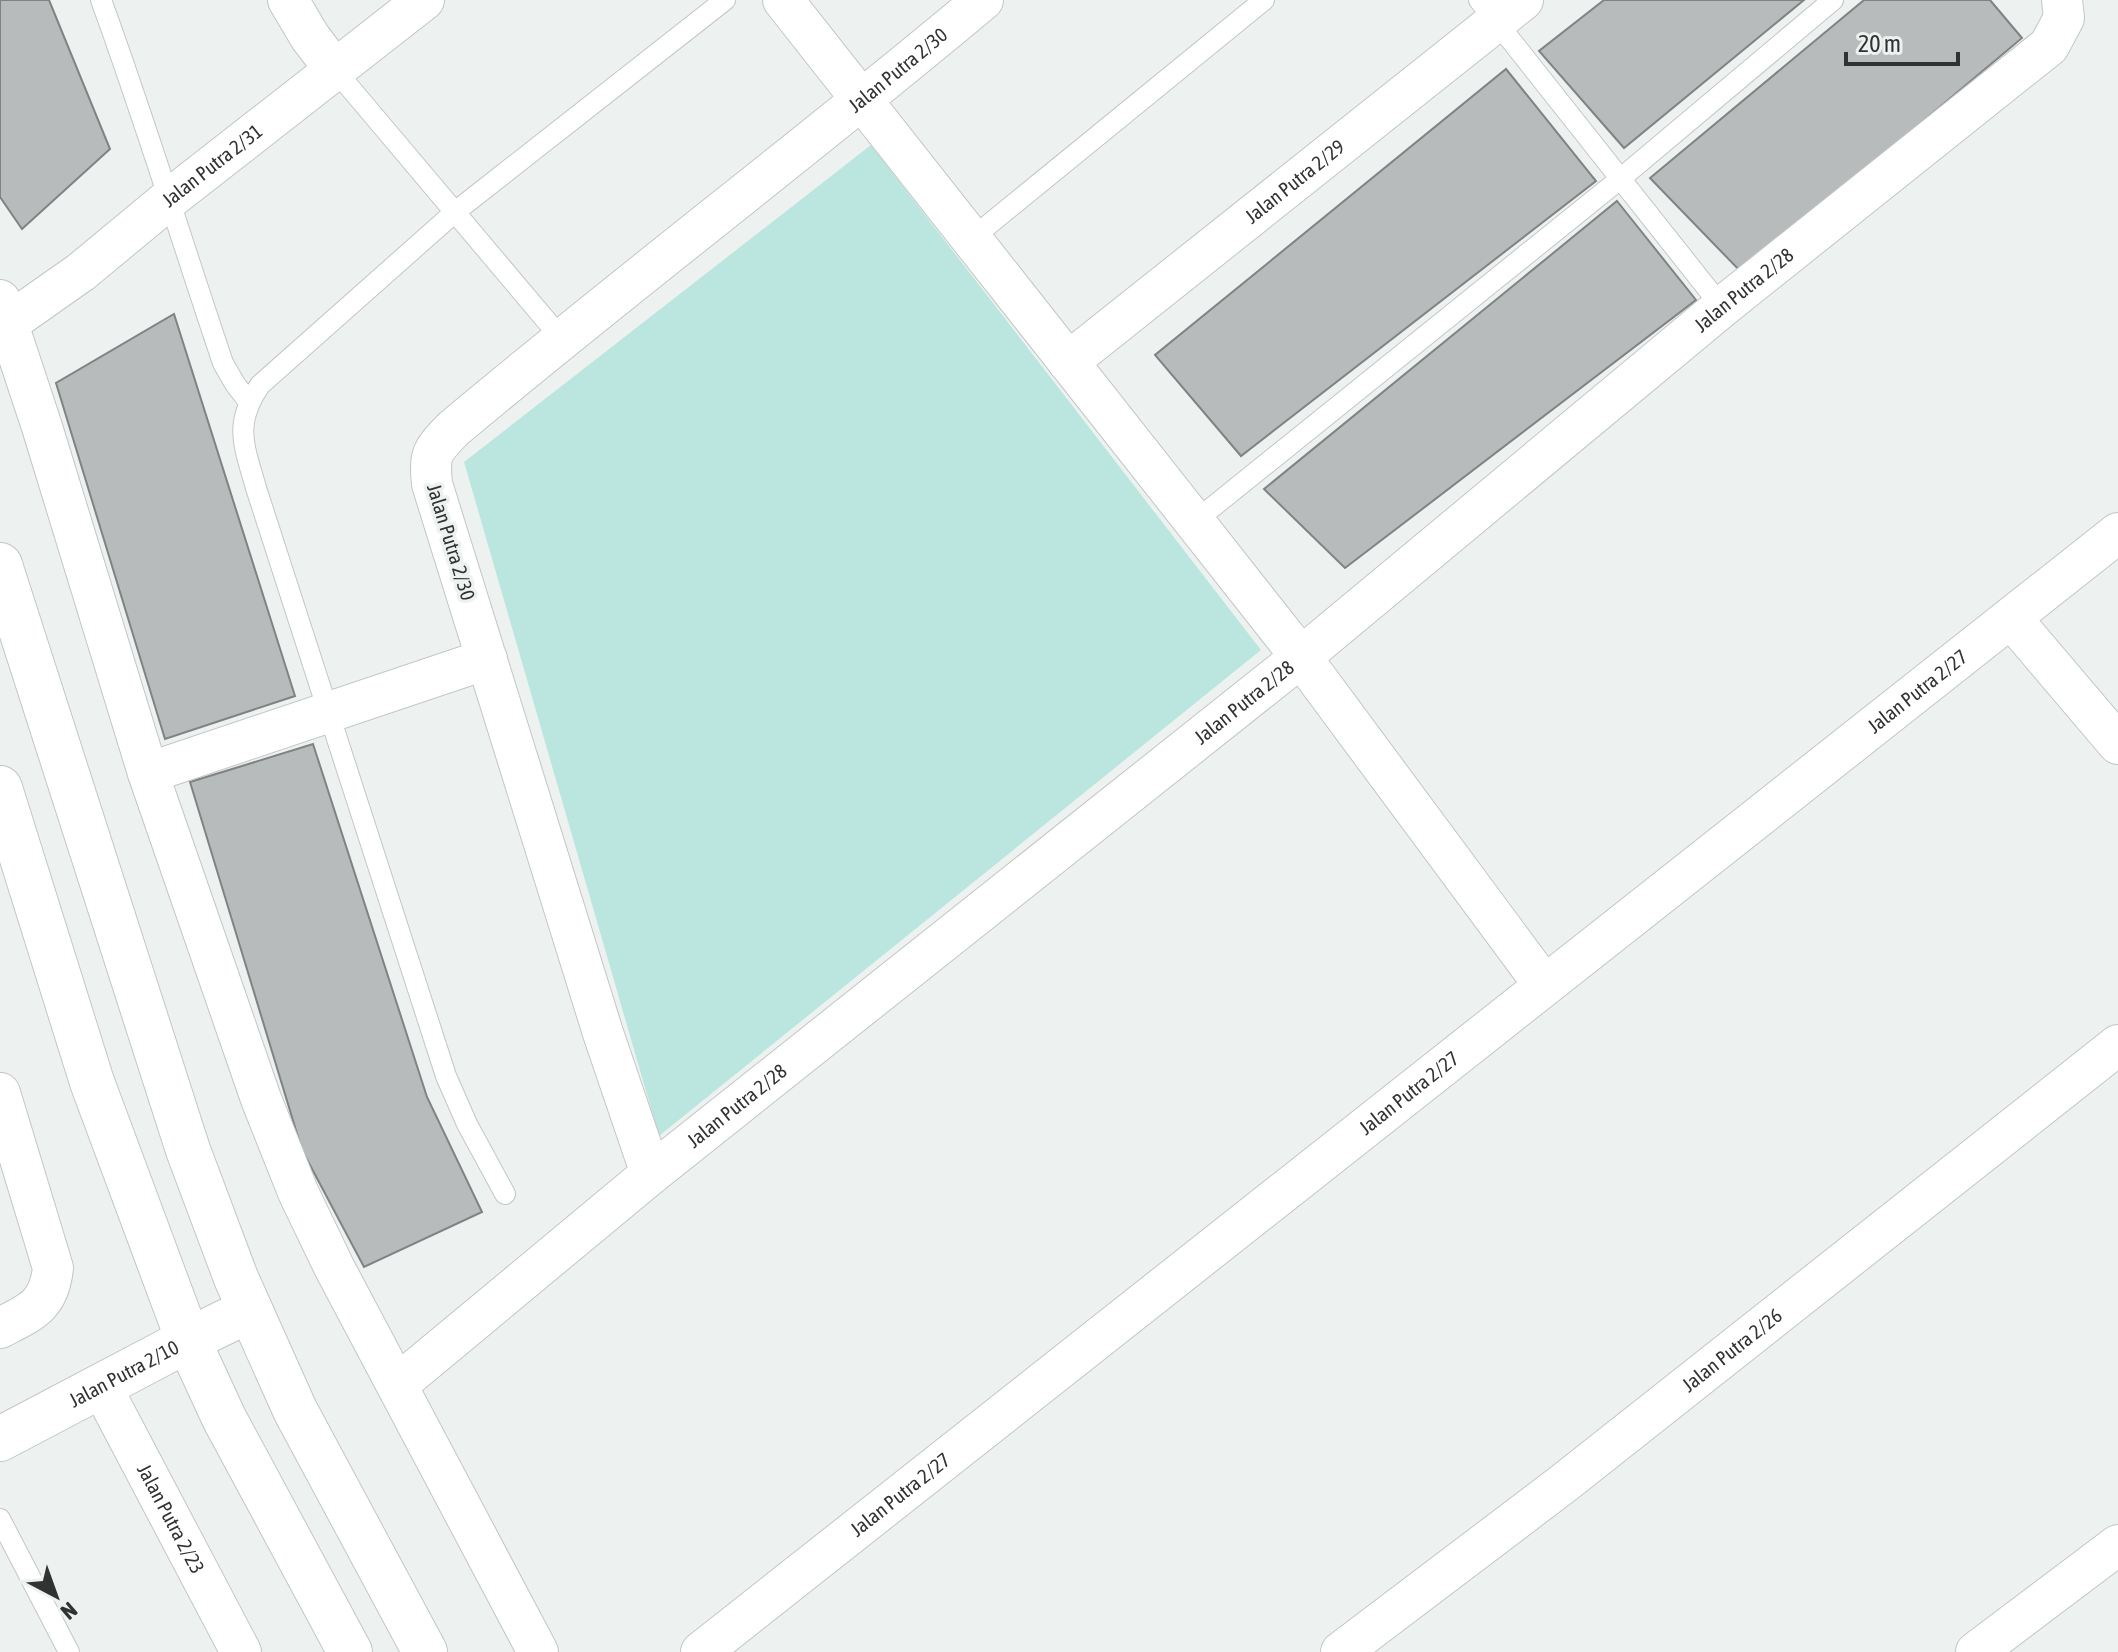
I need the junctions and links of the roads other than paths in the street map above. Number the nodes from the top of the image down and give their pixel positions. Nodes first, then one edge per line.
1 (101, 0) edge
2 (288, 0) edge
3 (424, 0) edge
4 (725, 0) edge
5 (783, 0) edge
6 (983, 0) edge
7 (1264, 0) edge
8 (1833, 0) edge
9 (2062, 0) edge
10 (1499, 7) edge
11 (335, 70) junction
12 (862, 101) junction
13 (1620, 179) junction
14 (168, 200) junction
15 (455, 212) junction
16 (971, 239) junction
17 (1722, 307) junction
18 (2, 318) edge
19 (561, 338) junction
20 (1068, 362) junction
21 (249, 402) junction
22 (1194, 522) junction
23 (2118, 533) edge
24 (0, 565) edge
25 (2011, 618) junction
26 (1301, 657) junction
27 (487, 659) junction
28 (328, 711) junction
29 (2118, 744) edge
30 (148, 773) junction
31 (3, 803) edge
32 (1544, 985) junction
33 (2118, 1045) edge
34 (0, 1093) edge
35 (651, 1174) junction
36 (505, 1194) dead end
37 (250, 1310) junction
38 (0, 1328) edge
39 (188, 1340) junction
40 (397, 1385) junction
41 (101, 1386) junction
42 (0, 1439) edge
43 (0, 1519) edge
44 (2118, 1545) edge
45 (69, 1652) edge
46 (241, 1652) edge
47 (350, 1652) edge
48 (425, 1652) edge
49 (538, 1652) edge
50 (701, 1652) edge
51 (1341, 1652) edge
52 (1976, 1652) edge

1 - 14 lane
2 - 11 street
3 - 11 street, Jalan Putra 2/31
4 - 15 lane
5 - 12 street
6 - 12 street, Jalan Putra 2/30
7 - 16 lane
8 - 13 lane
9 - 17 street, Jalan Putra 2/28
10 - 13 lane
10 - 20 street, Jalan Putra 2/29
11 - 14 street, Jalan Putra 2/31
11 - 15 lane
12 - 16 street
12 - 19 street, Jalan Putra 2/30
13 - 17 lane
13 - 22 lane
14 - 18 street, Jalan Putra 2/31
14 - 21 lane
15 - 19 lane
15 - 21 lane
16 - 20 street
17 - 26 street, Jalan Putra 2/28
18 - 30 street
19 - 27 street, Jalan Putra 2/30
20 - 22 street
21 - 28 lane
22 - 26 street
23 - 25 street, Jalan Putra 2/27
24 - 37 street
25 - 29 street
25 - 32 street, Jalan Putra 2/27
26 - 32 street
26 - 35 street, Jalan Putra 2/28
27 - 28 street
27 - 35 street, Jalan Putra 2/30
28 - 30 street
28 - 36 lane
30 - 40 street
31 - 39 street
32 - 50 street, Jalan Putra 2/27
33 - 51 street, Jalan Putra 2/26
34 - 38 street
35 - 40 street, Jalan Putra 2/28
37 - 39 street, Jalan Putra 2/10
37 - 48 street
39 - 41 street, Jalan Putra 2/10
39 - 47 street
40 - 49 street
41 - 42 street, Jalan Putra 2/10
41 - 46 street, Jalan Putra 2/23
43 - 45 lane
44 - 52 street

